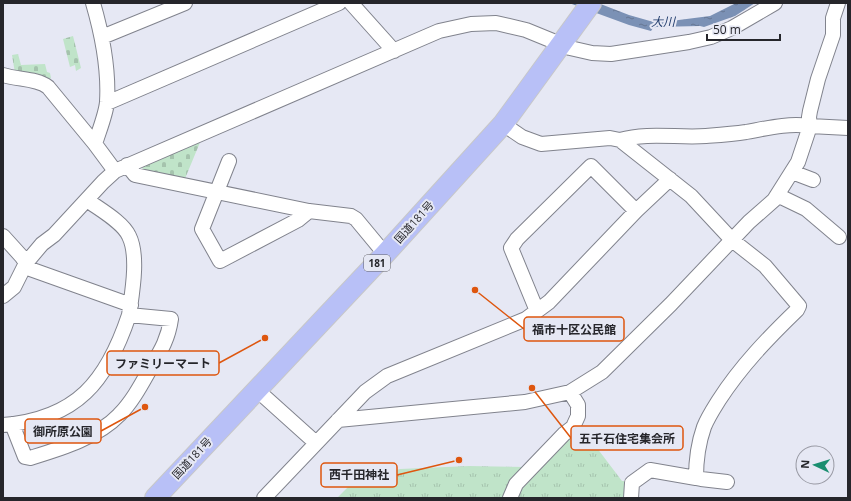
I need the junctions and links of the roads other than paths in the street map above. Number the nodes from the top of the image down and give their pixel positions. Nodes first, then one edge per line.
1 (93, 3) edge
2 (185, 3) edge
3 (339, 3) edge
4 (351, 3) edge
5 (775, 3) edge
6 (838, 3) edge
7 (593, 10) edge
8 (102, 37) junction
9 (566, 46) junction
10 (394, 51) junction
11 (3, 75) edge
12 (107, 103) junction
13 (506, 125) junction
14 (810, 126) junction
15 (848, 128) edge
16 (620, 140) junction
17 (95, 144) junction
18 (229, 161) dead end
19 (121, 168) junction
20 (792, 172) junction
21 (670, 179) junction
22 (813, 180) dead end
23 (217, 192) junction
24 (777, 195) junction
25 (87, 200) junction
26 (309, 211) junction
27 (636, 211) junction
28 (3, 236) edge
29 (839, 237) dead end
30 (732, 240) junction
31 (385, 254) junction
32 (26, 263) junction
33 (3, 296) edge
34 (130, 310) junction
35 (537, 311) junction
36 (570, 392) junction
37 (260, 393) junction
38 (338, 420) junction
39 (7, 425) edge
40 (316, 443) junction
41 (696, 478) junction
42 (727, 482) dead end
43 (155, 498) edge
44 (169, 498) edge
45 (264, 498) edge
46 (510, 498) edge
47 (630, 498) edge

1 - 8 street
2 - 8 street
3 - 12 street
4 - 10 street
5 - 9 street
6 - 14 street
7 - 9 highway, 国道181号 / 181
8 - 12 street
9 - 10 street
9 - 13 highway, 国道181号 / 181
10 - 19 street
11 - 17 street
12 - 17 street
13 - 16 street
13 - 31 highway, 国道181号 / 181
13 - 37 highway, 国道181号 / 181
14 - 15 street
14 - 16 street
14 - 20 street
16 - 21 street
17 - 19 street
18 - 23 street
19 - 23 street
19 - 25 street
20 - 22 street
20 - 24 street
21 - 27 street
21 - 30 street
23 - 26 street
23 - 26 street
24 - 29 street
24 - 30 street
25 - 32 street
25 - 34 street
26 - 31 street
27 - 35 street
27 - 35 street
28 - 32 street
30 - 36 street
30 - 41 street
31 - 37 highway, 国道181号 / 181
32 - 33 street
32 - 34 street
34 - 39 street
34 - 39 street
35 - 38 street
36 - 38 street
36 - 46 street
37 - 40 street
37 - 43 highway, 国道181号 / 181
37 - 44 highway, 国道181号 / 181
38 - 40 street
40 - 45 street
41 - 42 street
41 - 47 street

